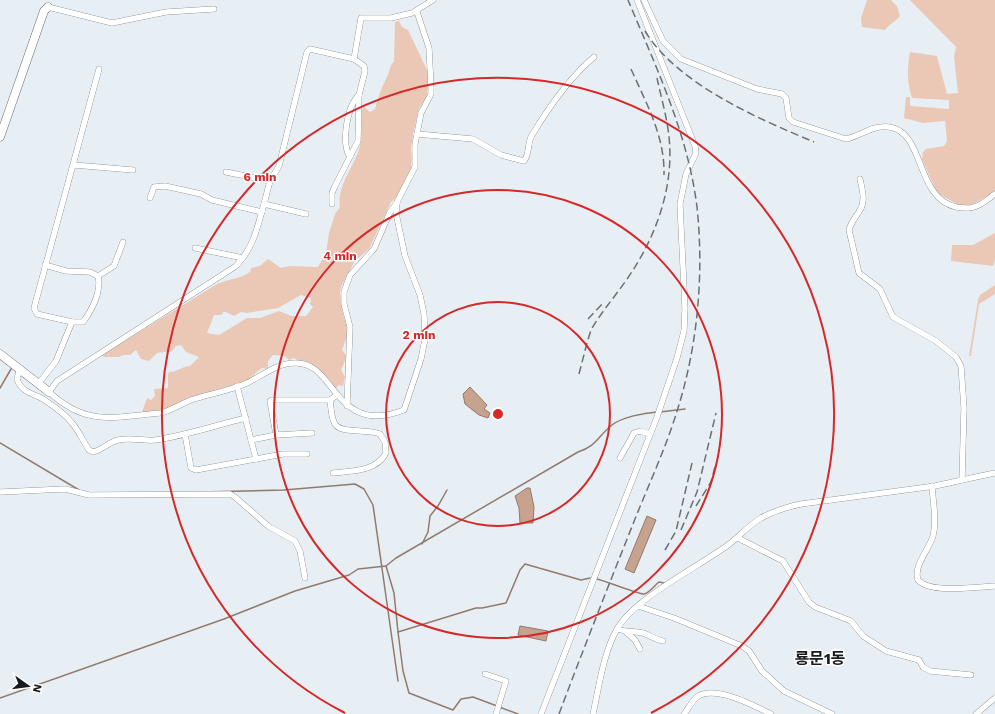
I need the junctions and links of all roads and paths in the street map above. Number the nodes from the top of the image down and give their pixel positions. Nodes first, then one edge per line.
1 (433, 0) edge
2 (636, 0) edge
3 (644, 0) edge
4 (48, 7) joint
5 (214, 9) dead end
6 (417, 12) junction
7 (594, 57) dead end
8 (354, 59) junction
9 (99, 69) dead end
10 (359, 95) junction
11 (2, 124) edge
12 (417, 134) junction
13 (0, 137) edge
14 (350, 157) junction
15 (74, 165) junction
16 (132, 170) dead end
17 (226, 172) dead end
18 (860, 180) dead end
19 (270, 181) junction
20 (995, 194) edge
21 (150, 198) dead end
22 (398, 202) junction
23 (264, 204) junction
24 (332, 204) dead end
25 (262, 212) junction
26 (306, 214) dead end
27 (123, 242) dead end
28 (195, 248) dead end
29 (243, 258) junction
30 (45, 265) junction
31 (98, 276) junction
32 (72, 322) junction
33 (0, 354) edge
34 (20, 368) junction
35 (40, 383) junction
36 (237, 386) junction
37 (49, 392) junction
38 (337, 395) junction
39 (330, 400) junction
40 (347, 406) junction
41 (246, 418) junction
42 (312, 433) dead end
43 (185, 434) junction
44 (650, 434) junction
45 (276, 435) junction
46 (251, 440) junction
47 (307, 454) dead end
48 (620, 458) dead end
49 (256, 459) junction
50 (333, 473) dead end
51 (995, 473) edge
52 (962, 480) junction
53 (932, 486) junction
54 (0, 492) edge
55 (738, 538) junction
56 (306, 578) dead end
57 (995, 586) edge
58 (638, 606) junction
59 (617, 629) junction
60 (626, 632) junction
61 (663, 641) dead end
62 (640, 649) dead end
63 (485, 674) dead end
64 (971, 675) dead end
65 (995, 698) edge
66 (496, 714) edge
67 (541, 714) edge
68 (593, 714) edge
69 (684, 714) edge
70 (771, 714) edge
71 (832, 714) edge
72 (976, 714) edge

1 - 6 street
2 - 44 street
3 - 20 street
4 - 5 street
4 - 11 street
6 - 8 street
6 - 12 street
7 - 12 street
8 - 10 street
8 - 19 street
9 - 15 street
10 - 14 street
10 - 14 street
11 - 13 street
12 - 22 street
14 - 24 street
15 - 16 street
15 - 30 street
17 - 19 street
18 - 52 street
19 - 23 street
21 - 25 street
22 - 40 street
22 - 40 street
23 - 25 street
23 - 26 street
25 - 29 street
27 - 31 street
28 - 29 street
29 - 37 street
30 - 31 street
30 - 32 street
31 - 32 street
32 - 35 street
33 - 34 street
34 - 35 street
34 - 43 street
35 - 37 street
36 - 37 street
36 - 38 street
36 - 41 street
38 - 39 street
38 - 40 street
39 - 45 street
39 - 50 street
41 - 43 street
41 - 46 street
42 - 45 street
43 - 49 street
44 - 48 street
44 - 67 street
45 - 46 street
46 - 49 street
47 - 49 street
51 - 52 street
52 - 53 street
53 - 55 street
53 - 57 street
54 - 56 street
55 - 58 street
55 - 64 street
58 - 59 street
58 - 71 street
59 - 60 street
59 - 68 street
60 - 61 street
60 - 62 street
63 - 66 street
65 - 72 street
69 - 70 street

